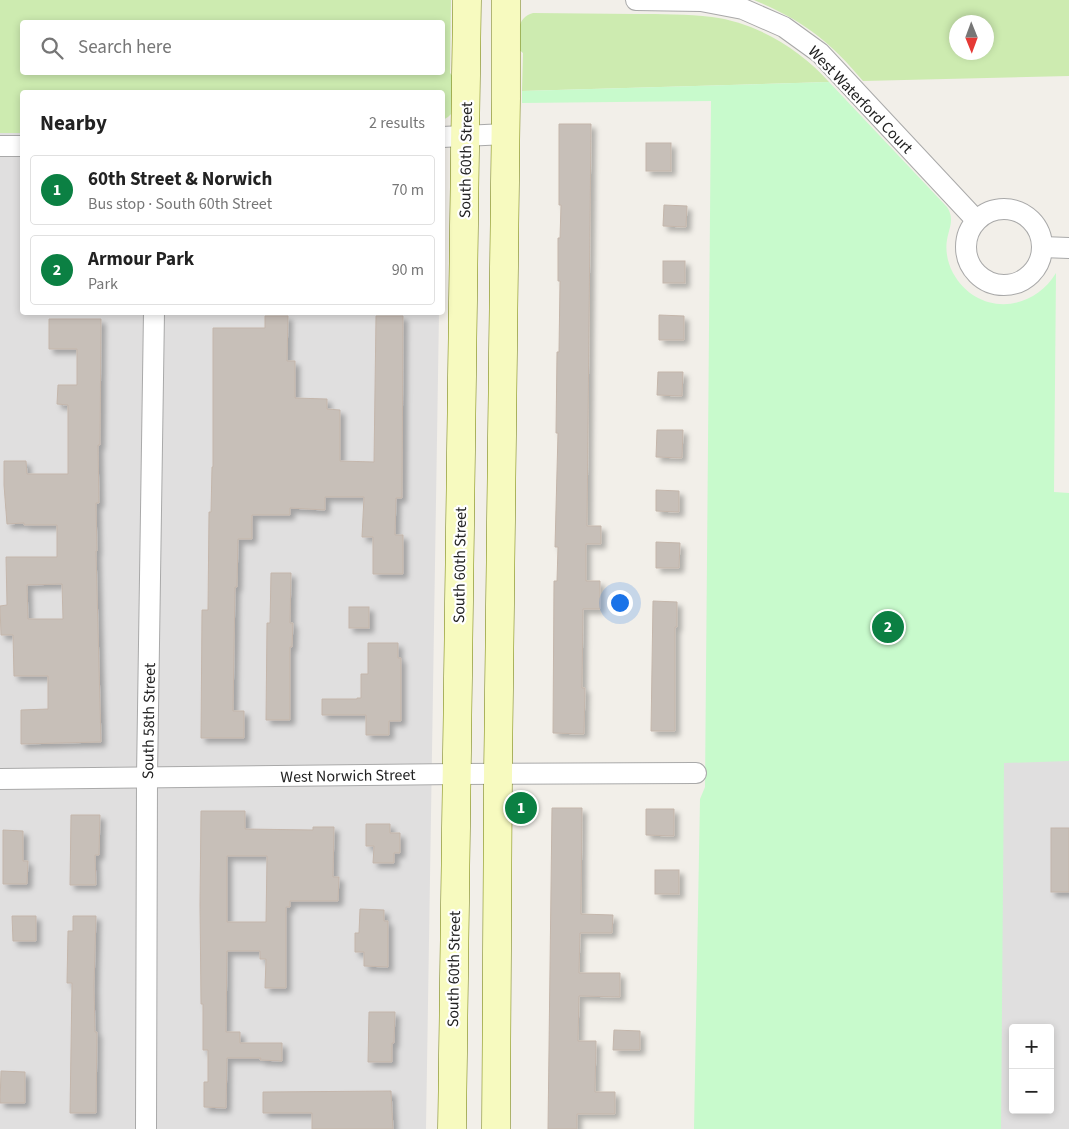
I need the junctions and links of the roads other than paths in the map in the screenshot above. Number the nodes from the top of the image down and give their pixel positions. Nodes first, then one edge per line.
1 (466, 0) edge
2 (506, 0) edge
3 (636, 0) edge
4 (506, 134) junction
5 (454, 136) edge
6 (0, 146) edge
7 (20, 146) edge
8 (976, 220) junction
9 (1042, 247) junction
10 (1069, 248) edge
11 (154, 315) edge
12 (696, 772) dead end
13 (456, 774) junction
14 (498, 774) junction
15 (147, 777) junction
16 (0, 780) edge
17 (452, 1068) junction
18 (146, 1129) edge
19 (452, 1129) edge
20 (464, 1129) edge
21 (496, 1129) edge

1 - 5 main road, South 60th Street
2 - 4 main road
3 - 8 street, West Waterford Court
4 - 5 street
4 - 14 main road
5 - 13 main road, South 60th Street
6 - 7 street
8 - 9 street
8 - 9 street
9 - 10 street
11 - 15 street, South 58th Street
12 - 14 street, West Norwich Street
13 - 14 street, West Norwich Street
13 - 15 street, West Norwich Street
13 - 17 main road, South 60th Street
14 - 21 main road
15 - 16 street, West Norwich Street
15 - 18 street, South 58th Street
17 - 19 main road, South 60th Street
17 - 20 main road

